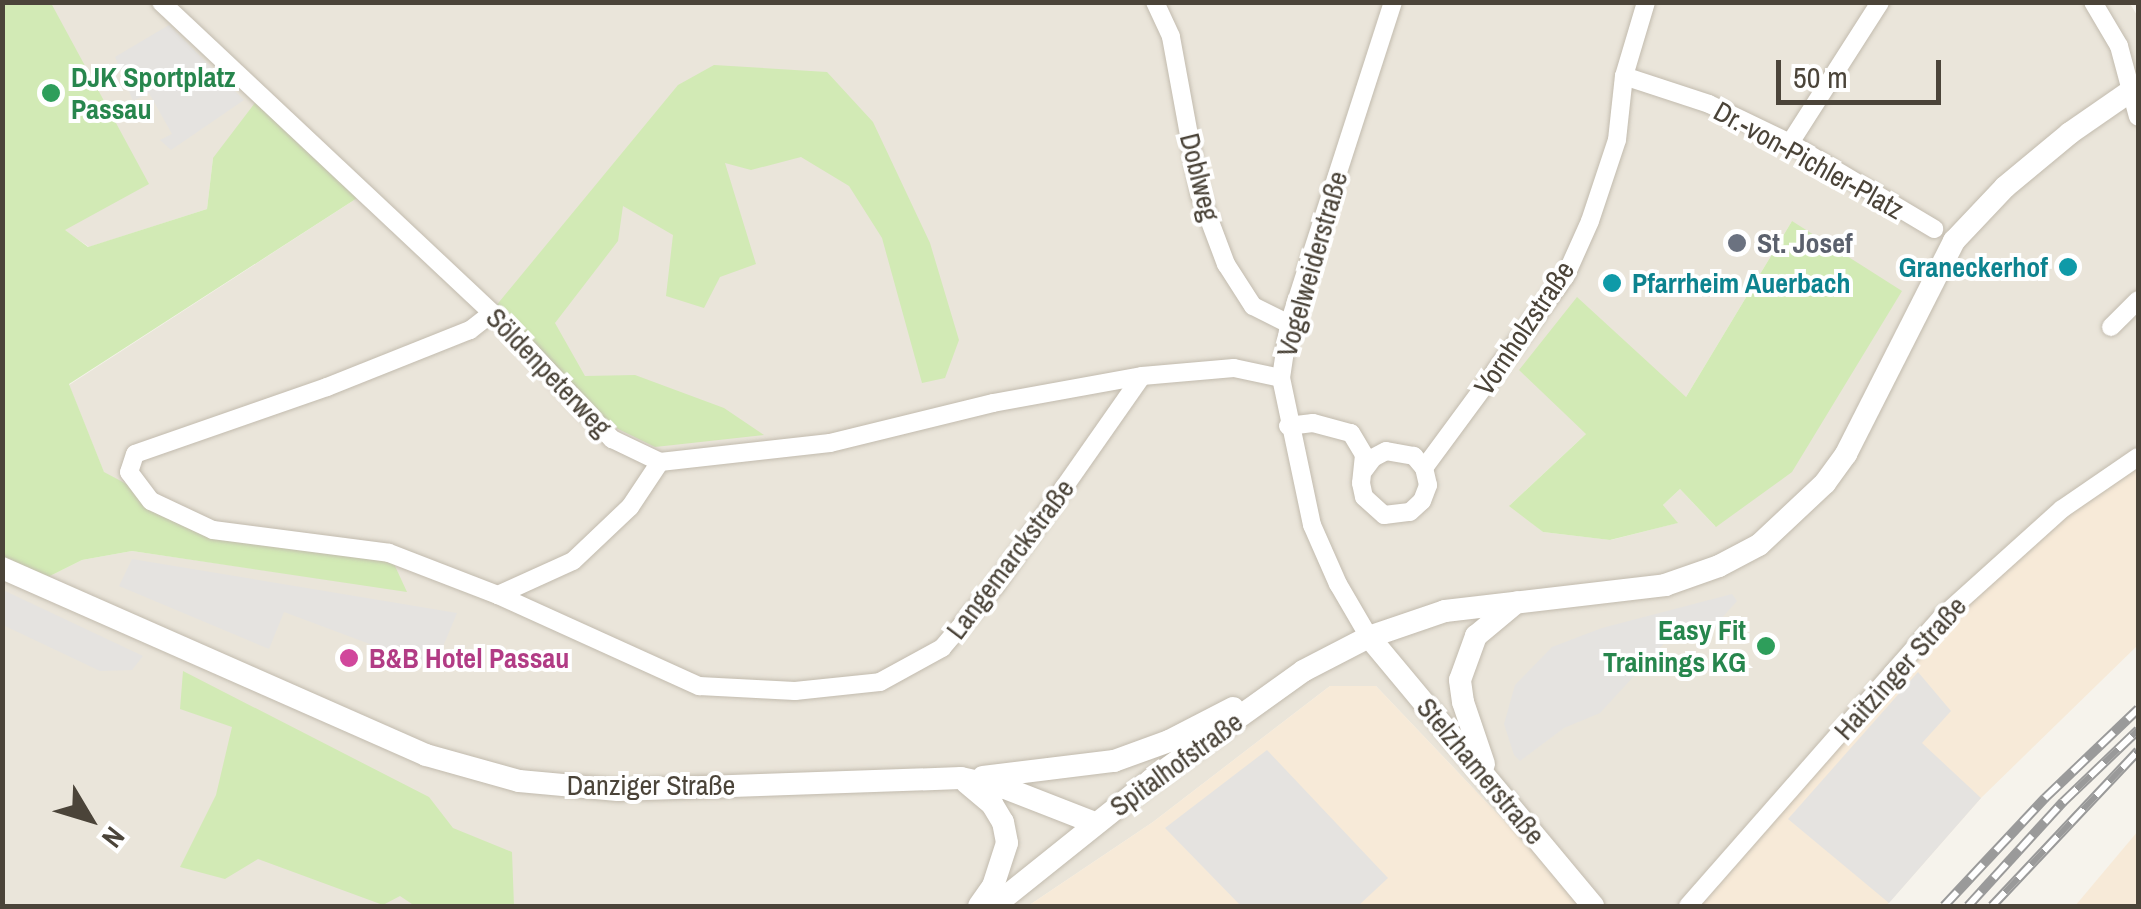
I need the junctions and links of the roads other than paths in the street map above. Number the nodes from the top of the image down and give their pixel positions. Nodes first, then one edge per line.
1 (161, 2) edge
2 (1155, 2) edge
3 (1393, 2) edge
4 (1646, 2) edge
5 (1880, 2) edge
6 (2093, 2) edge
7 (1624, 76) junction
8 (2135, 87) edge
9 (2138, 117) edge
10 (1790, 143) junction
11 (1934, 229) dead end
12 (2138, 300) edge
13 (492, 313) junction
14 (1289, 324) junction
15 (2111, 327) dead end
16 (1142, 376) junction
17 (1281, 378) junction
18 (1288, 426) junction
19 (2138, 457) edge
20 (660, 462) junction
21 (1424, 468) junction
22 (1364, 470) junction
23 (2, 568) edge
24 (498, 594) junction
25 (1520, 600) junction
26 (1368, 636) junction
27 (1303, 671) junction
28 (962, 778) junction
29 (1490, 780) junction
30 (1095, 822) junction
31 (978, 906) edge
32 (994, 906) edge
33 (1592, 906) edge
34 (1688, 906) edge

1 - 13 street, Söldenpeterweg
2 - 14 street, Doblweg
3 - 14 street, Vogelweiderstraße
4 - 7 street, Vornholzstraße
5 - 10 street
6 - 8 street
7 - 10 street, Dr.-von-Pichler-Platz
7 - 21 street, Vornholzstraße
8 - 9 street
8 - 25 street, Spitalhofstraße
10 - 11 street, Dr.-von-Pichler-Platz
12 - 15 street
13 - 20 street, Söldenpeterweg
13 - 24 street, Langemarckstraße
14 - 17 street, Vogelweiderstraße
16 - 17 street
16 - 20 street
16 - 24 street, Langemarckstraße
17 - 18 street, Vogelweiderstraße
18 - 22 street, Vornholzstraße
18 - 26 street, Vogelweiderstraße
19 - 34 street, Haitzinger Straße
20 - 24 street
21 - 22 street
21 - 22 street, Vornholzstraße
23 - 28 street, Danziger Straße
25 - 26 street, Spitalhofstraße
25 - 29 street
26 - 27 street, Spitalhofstraße
26 - 29 street, Stelzhamerstraße
27 - 28 street
27 - 30 street, Spitalhofstraße
28 - 30 street, Danziger Straße
28 - 31 street
29 - 33 street, Stelzhamerstraße
30 - 32 street, Spitalhofstraße

